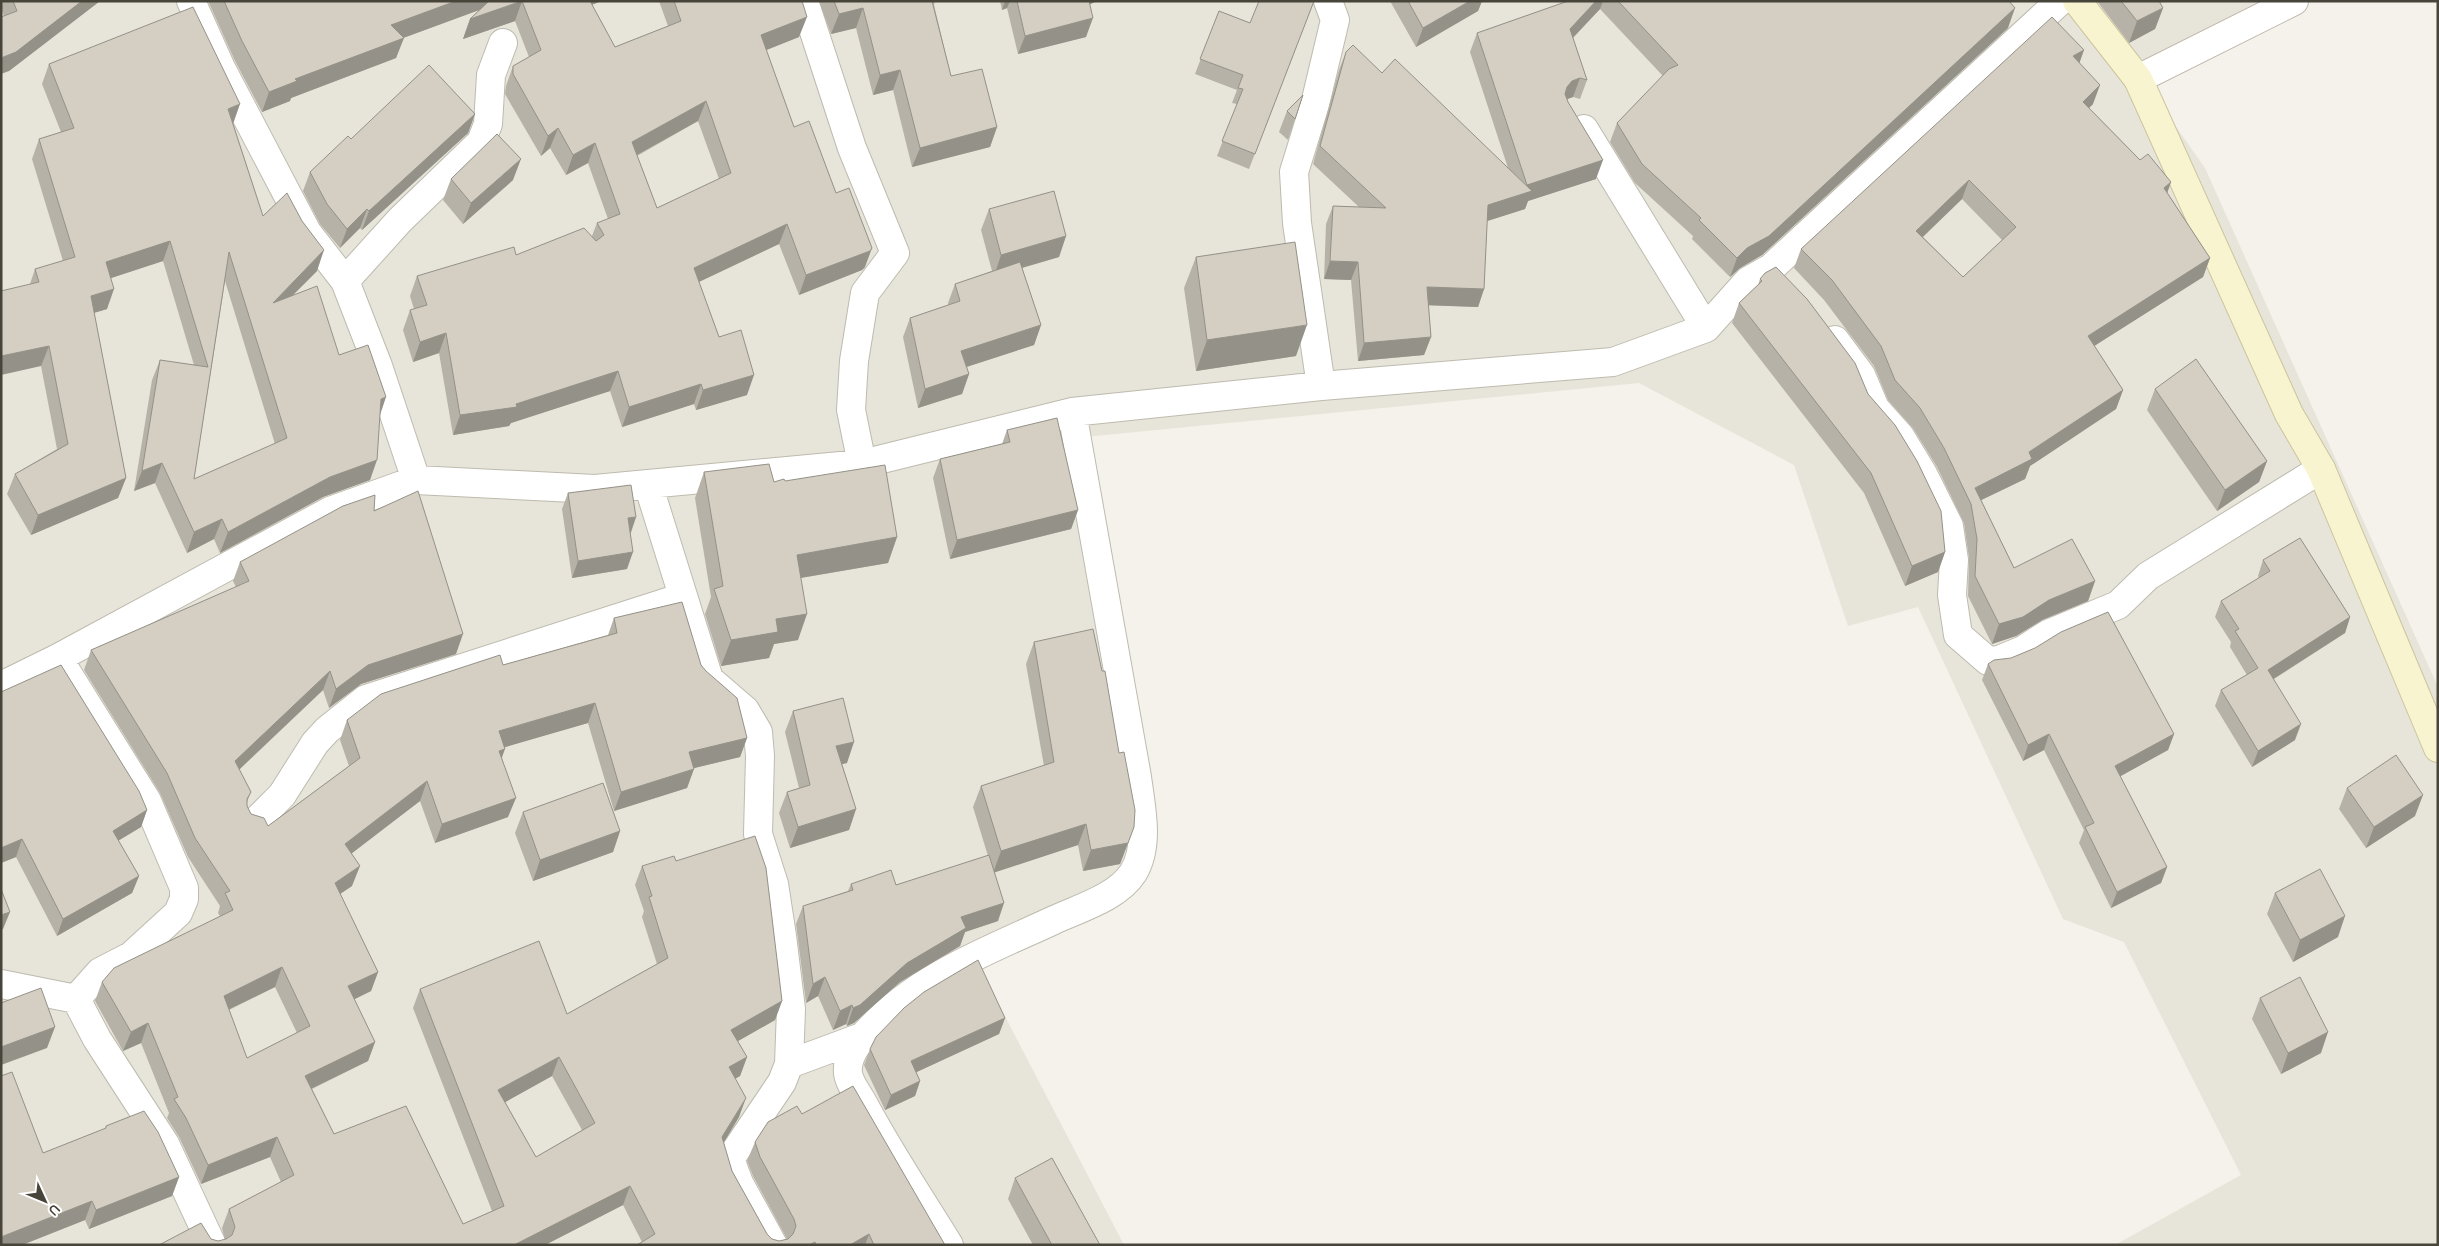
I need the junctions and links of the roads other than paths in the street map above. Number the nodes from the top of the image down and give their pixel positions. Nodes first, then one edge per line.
1 (191, 1) edge
2 (804, 1) edge
3 (1328, 1) edge
4 (2060, 1) edge
5 (2078, 1) edge
6 (2294, 1) edge
7 (503, 43) dead end
8 (2138, 79) junction
9 (1574, 113) edge
10 (1771, 268) junction
11 (345, 281) junction
12 (1792, 289) edge
13 (1823, 324) edge
14 (1706, 328) junction
15 (1321, 386) junction
16 (1072, 412) junction
17 (862, 464) junction
18 (2321, 469) junction
19 (416, 480) junction
20 (648, 484) junction
21 (683, 597) junction
22 (58, 658) junction
23 (1, 686) edge
24 (2438, 748) edge
25 (255, 822) edge
26 (1, 984) edge
27 (76, 999) junction
28 (862, 1037) junction
29 (789, 1064) junction
30 (212, 1245) edge
31 (773, 1245) edge
32 (949, 1245) edge

1 - 11 street
2 - 17 street
3 - 15 street
4 - 10 street
5 - 8 street
6 - 8 street
7 - 11 street
8 - 18 street
9 - 14 street
10 - 12 street
10 - 14 street
11 - 19 street
13 - 18 street
14 - 15 street
15 - 16 street
16 - 17 street
16 - 28 street
17 - 20 street
18 - 24 street
19 - 20 street
19 - 22 street
20 - 21 street
21 - 25 street
21 - 29 street
22 - 23 street
22 - 27 street
26 - 27 street
27 - 30 street
28 - 29 street
28 - 32 street
29 - 31 street

